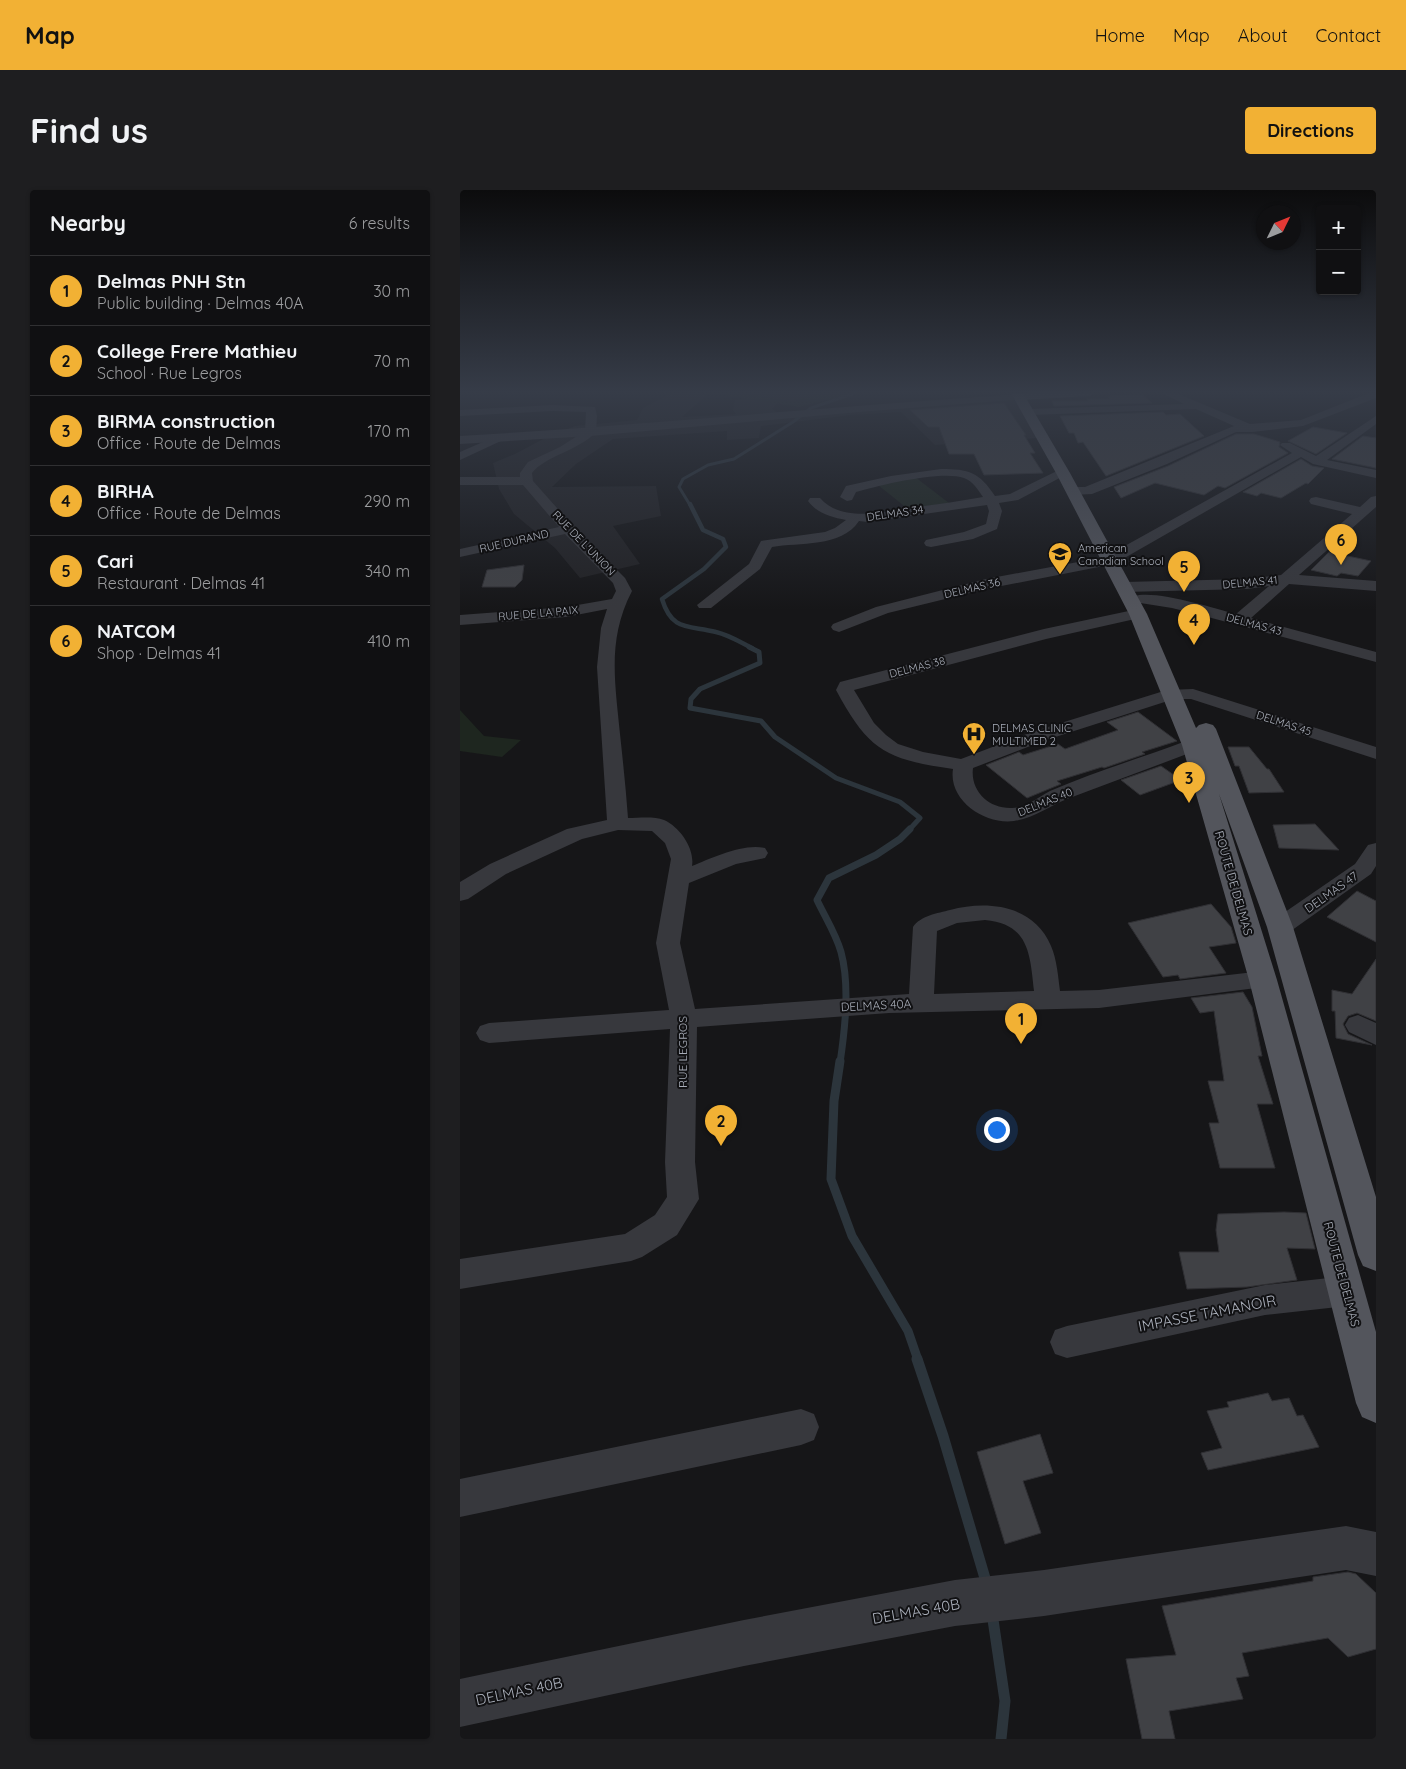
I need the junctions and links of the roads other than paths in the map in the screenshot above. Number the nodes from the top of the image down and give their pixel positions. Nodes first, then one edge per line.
1 (532, 465) edge
2 (1060, 465) edge
3 (1066, 465) edge
4 (1151, 465) edge
5 (1278, 465) edge
6 (1336, 465) edge
7 (1063, 473) junction
8 (1376, 474) edge
9 (527, 480) junction
10 (460, 481) edge
11 (1080, 491) junction
12 (847, 496) dead end
13 (1376, 500) edge
14 (815, 501) dead end
15 (994, 501) junction
16 (1316, 501) dead end
17 (855, 517) junction
18 (1361, 518) junction
19 (568, 529) junction
20 (931, 543) dead end
21 (460, 553) edge
22 (1114, 558) junction
23 (1286, 579) junction
24 (1376, 586) edge
25 (1135, 597) junction
26 (616, 604) junction
27 (705, 606) dead end
28 (460, 620) edge
29 (1239, 620) junction
30 (839, 627) dead end
31 (1376, 657) edge
32 (1183, 694) junction
33 (1193, 745) junction
34 (1376, 752) edge
35 (963, 765) junction
36 (618, 824) junction
37 (757, 853) dead end
38 (1372, 865) edge
39 (680, 879) junction
40 (460, 894) edge
41 (1280, 927) junction
42 (1263, 980) junction
43 (1048, 1000) junction
44 (921, 1003) junction
45 (684, 1018) junction
46 (489, 1033) dead end
47 (1376, 1255) edge
48 (460, 1274) edge
49 (1347, 1291) junction
50 (1068, 1342) dead end
51 (1376, 1404) edge
52 (802, 1427) dead end
53 (460, 1498) edge
54 (1376, 1554) edge
55 (460, 1704) edge

1 - 9 street
2 - 7 main road, ROUTE DE DELMAS
3 - 11 main road, ROUTE DE DELMAS
4 - 11 street
5 - 22 street, DELMAS 36
6 - 8 street
7 - 11 main road, ROUTE DE DELMAS
7 - 15 street, DELMAS 34
9 - 10 street
9 - 19 street, RUE DE L'UNION
11 - 22 main road, ROUTE DE DELMAS
12 - 15 street
13 - 18 street
14 - 17 street, DELMAS 34
15 - 17 street, DELMAS 34
15 - 20 street
16 - 18 street
17 - 27 street
18 - 23 street
19 - 21 street, RUE DURAND
19 - 26 street, RUE DE L'UNION
22 - 25 main road, ROUTE DE DELMAS
22 - 30 street, DELMAS 36
23 - 24 street, DELMAS 41
23 - 25 street, DELMAS 41
23 - 29 street
25 - 29 street, DELMAS 43
25 - 32 main road, ROUTE DE DELMAS
25 - 35 street, DELMAS 38
26 - 28 street, RUE DE LA PAIX
26 - 36 street
29 - 31 street, DELMAS 43
32 - 33 main road, ROUTE DE DELMAS
32 - 34 street, DELMAS 45
32 - 35 street
32 - 41 main road, ROUTE DE DELMAS
33 - 35 street, DELMAS 40
33 - 42 main road, ROUTE DE DELMAS
36 - 39 street, RUE LEGROS
36 - 40 street, RUE LEGROS
37 - 39 street
38 - 41 street, DELMAS 47
39 - 45 street, RUE LEGROS
41 - 47 main road, ROUTE DE DELMAS
42 - 43 street, DELMAS 40A
42 - 49 main road, ROUTE DE DELMAS
43 - 44 street, DELMAS 40A
43 - 44 street
44 - 45 street, DELMAS 40A
45 - 46 street, DELMAS 40A
45 - 48 street, RUE LEGROS
49 - 50 street, IMPASSE TAMANOIR
49 - 51 main road, ROUTE DE DELMAS
52 - 53 street
54 - 55 street, DELMAS 40B

